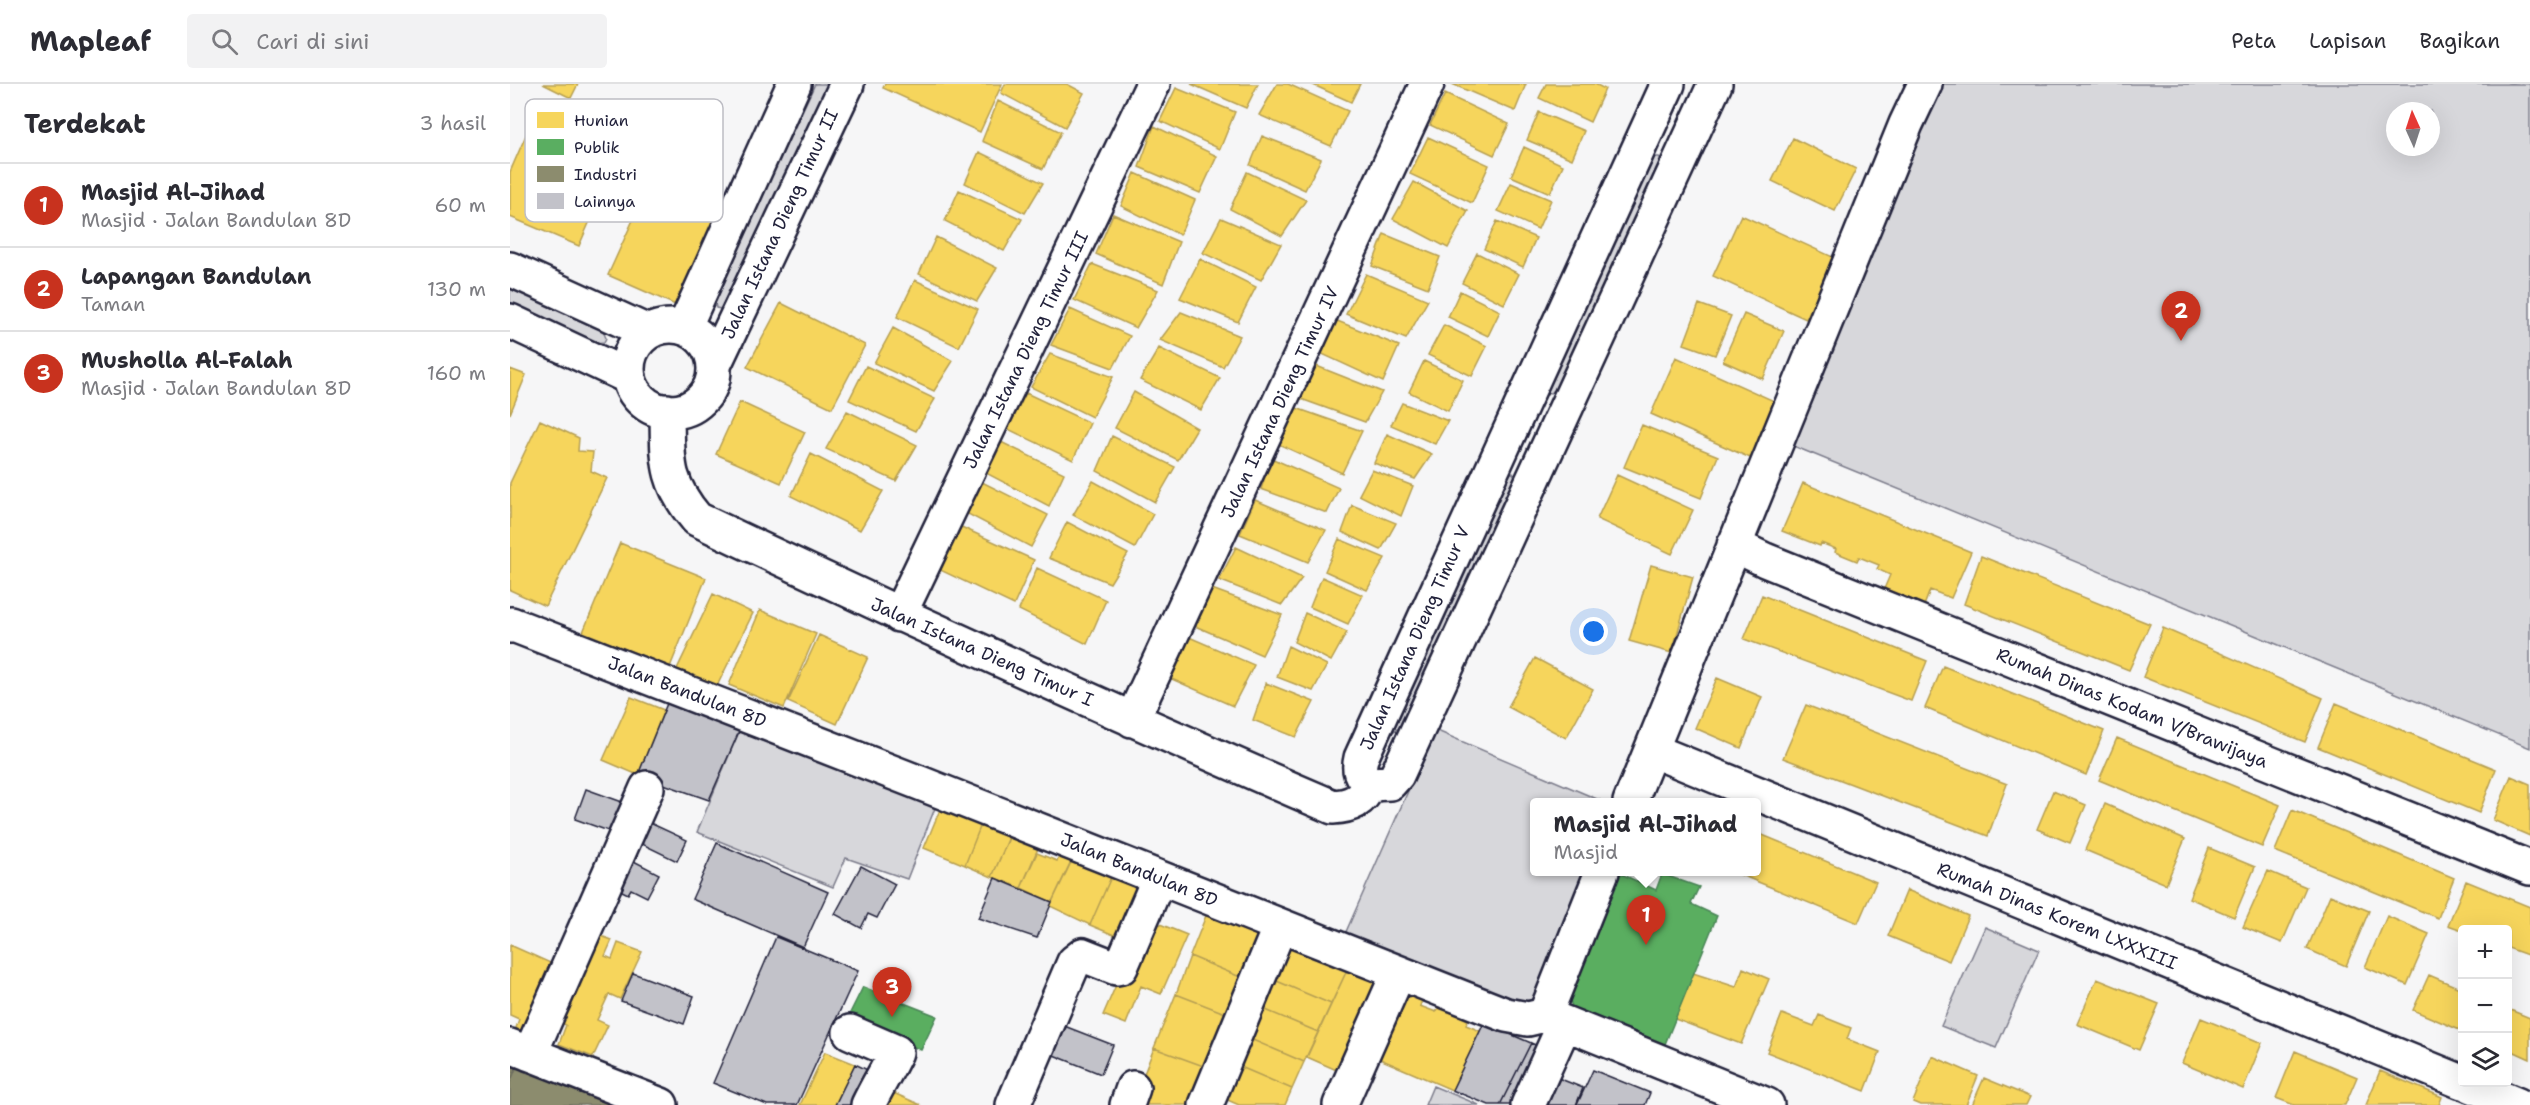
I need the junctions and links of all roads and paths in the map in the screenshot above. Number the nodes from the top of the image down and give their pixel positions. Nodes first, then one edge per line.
1 (794, 84) edge
2 (847, 84) edge
3 (1153, 84) edge
4 (1427, 84) edge
5 (1925, 84) edge
6 (1661, 86) edge
7 (1709, 97) edge
8 (510, 269) edge
9 (510, 321) edge
10 (684, 328) junction
11 (648, 332) junction
12 (714, 364) junction
13 (629, 377) junction
14 (667, 411) junction
15 (1511, 426) junction
16 (1548, 443) junction
17 (1734, 545) junction
18 (900, 615) junction
19 (510, 625) edge
20 (1132, 720) junction
21 (1652, 747) junction
22 (1370, 784) junction
23 (647, 788) dead end
24 (1632, 798) edge
25 (2530, 868) edge
26 (1601, 876) edge
27 (1159, 878) junction
28 (1280, 926) junction
29 (1398, 974) junction
30 (1555, 1019) junction
31 (850, 1032) dead end
32 (520, 1050) edge
33 (2458, 1080) edge
34 (2475, 1087) edge
35 (661, 1105) edge
36 (868, 1105) edge
37 (1013, 1105) edge
38 (1206, 1105) edge
39 (1340, 1105) edge
40 (1528, 1105) edge
41 (1767, 1105) edge
42 (2518, 1105) edge

1 - 10 street
2 - 12 street, Jalan Istana Dieng Timur II
3 - 18 street, Jalan Istana Dieng Timur III
4 - 20 street, Jalan Istana Dieng Timur IV
5 - 17 street
6 - 7 street
6 - 15 street, Jalan Istana Dieng Timur V
7 - 16 street
8 - 11 street
9 - 13 street
10 - 11 street
10 - 12 street
11 - 13 street
12 - 14 street
13 - 14 street
14 - 18 street, Jalan Istana Dieng Timur I
15 - 16 street
15 - 22 street, Jalan Istana Dieng Timur V
16 - 22 street
17 - 21 street
17 - 25 street, Rumah Dinas Kodam V/Brawijaya
18 - 20 street, Jalan Istana Dieng Timur I
19 - 27 street, Jalan Bandulan 8D
20 - 22 street, Jalan Istana Dieng Timur I
21 - 24 street
21 - 33 street, Rumah Dinas Korem LXXXIII
23 - 32 street
26 - 30 street
27 - 28 street, Jalan Bandulan 8D
27 - 37 street
28 - 29 street, Jalan Bandulan 8D
28 - 38 street
29 - 30 street, Jalan Bandulan 8D
29 - 39 street
30 - 40 street
30 - 41 street, Jalan Bandulan 8D
31 - 36 street
32 - 35 street
34 - 42 street, Rumah Dinas Korem LXXXIII

